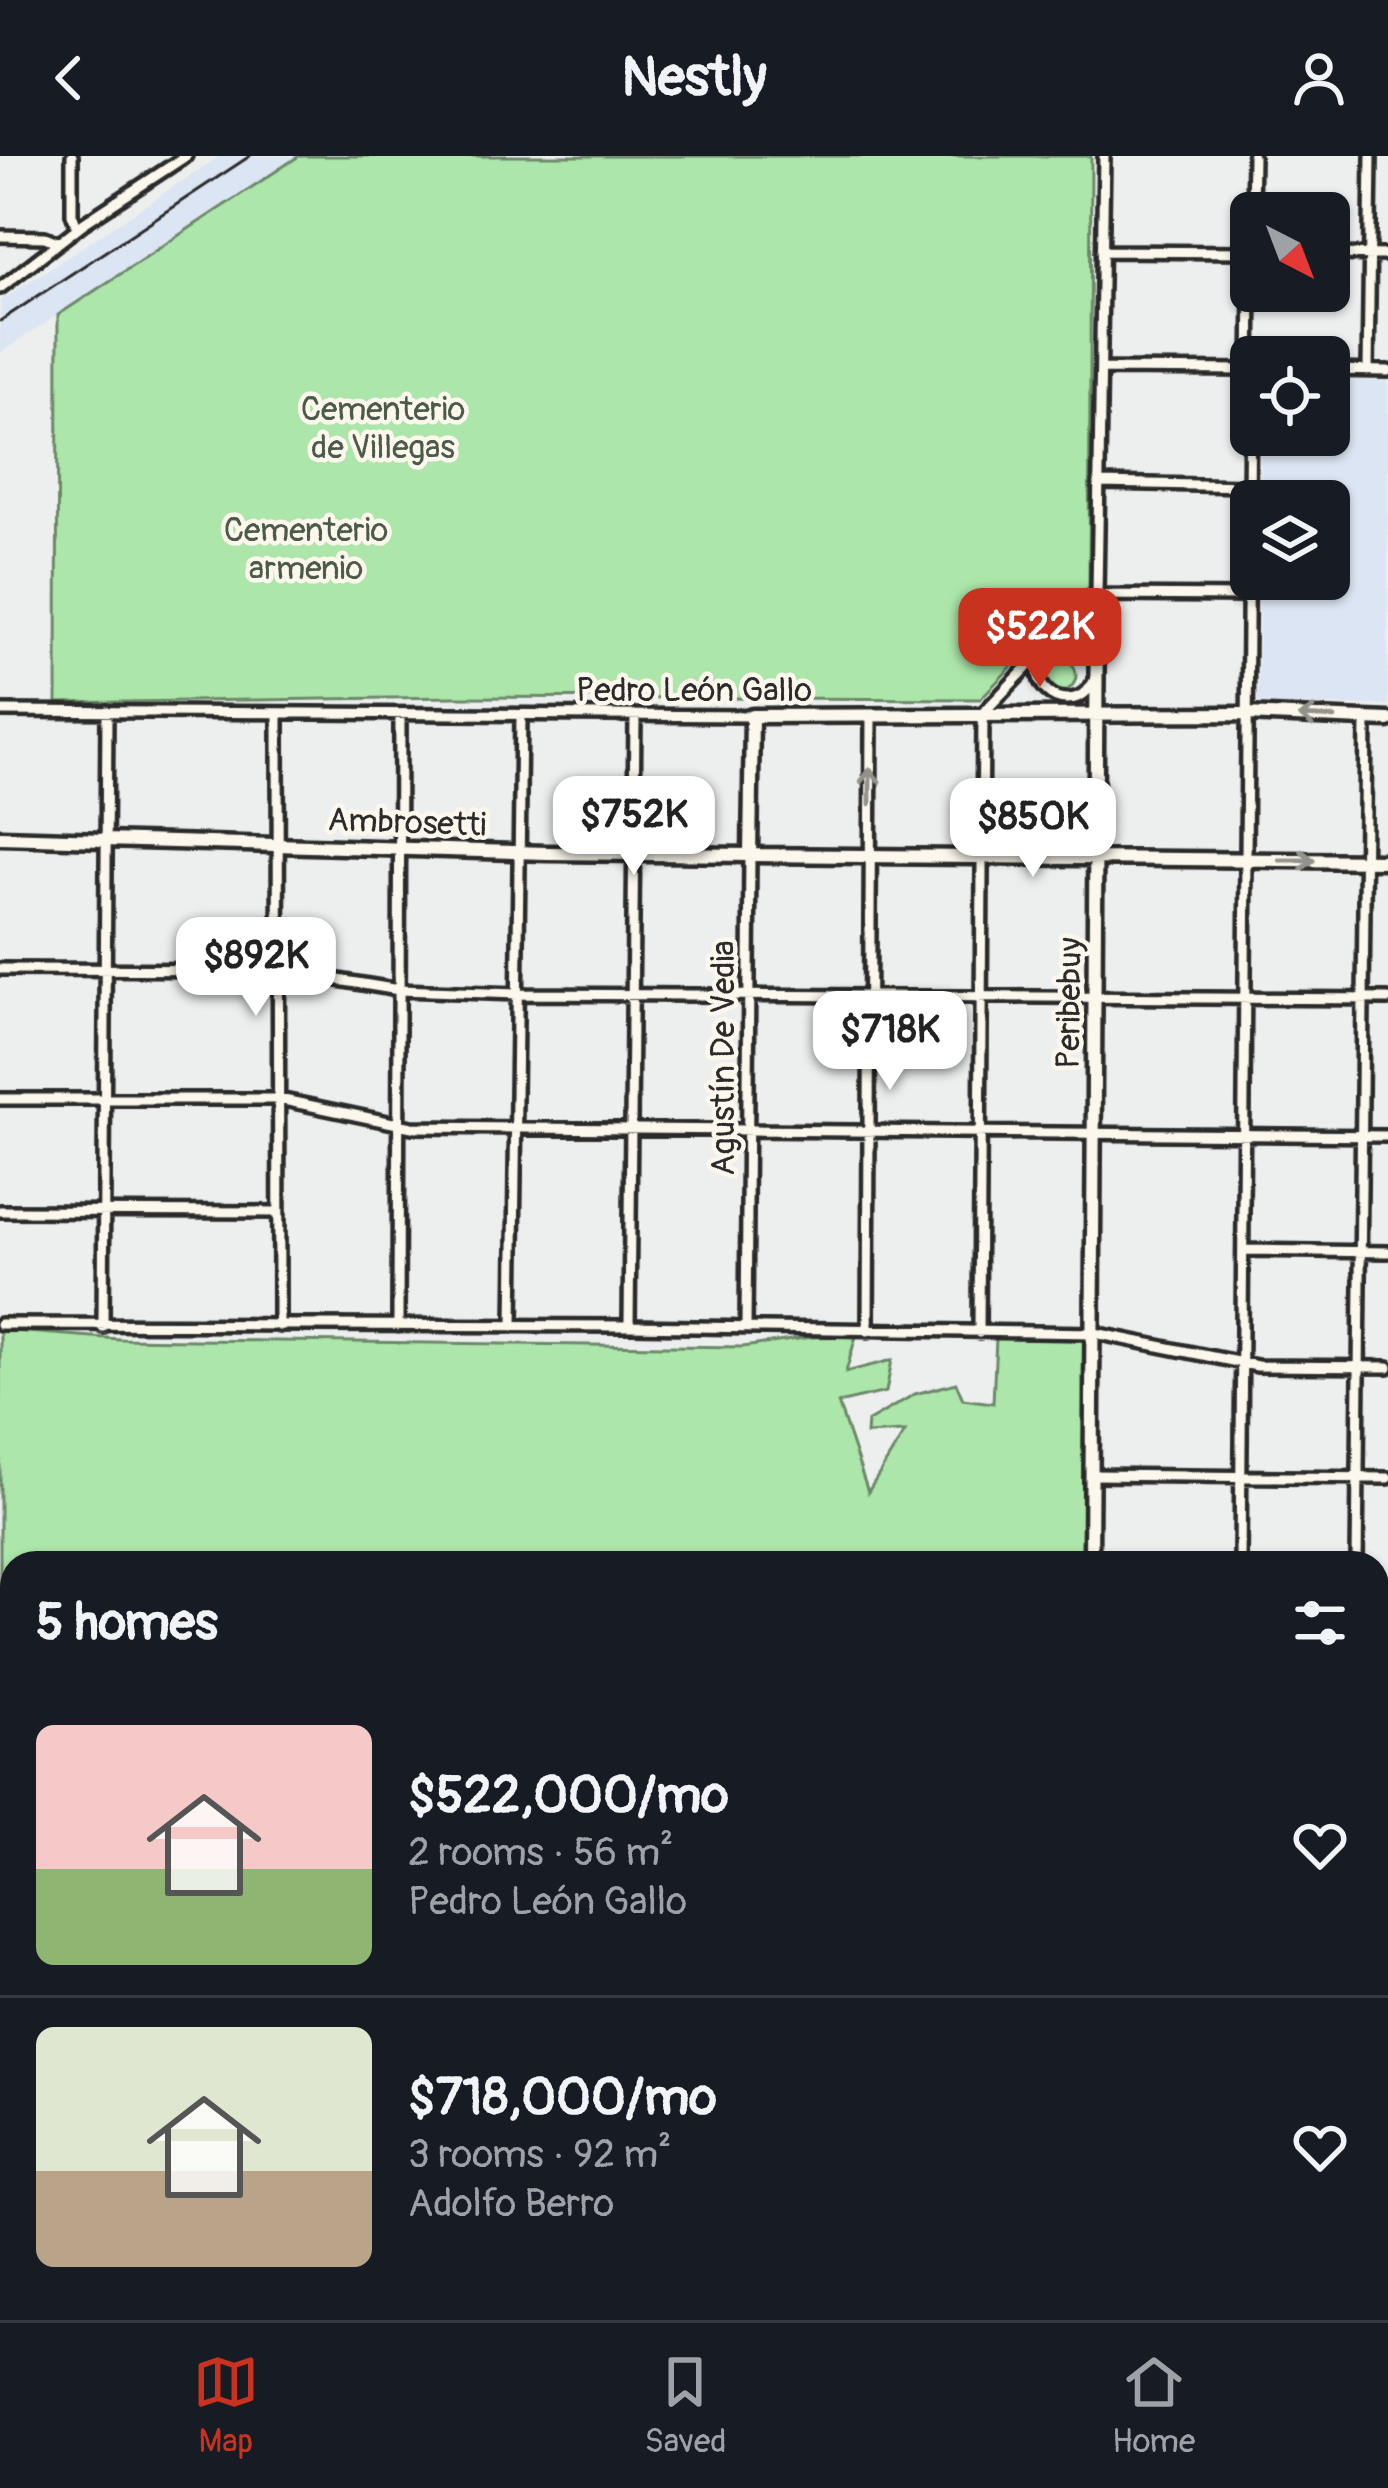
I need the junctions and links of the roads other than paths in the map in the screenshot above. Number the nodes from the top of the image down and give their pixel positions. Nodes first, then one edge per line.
1 (72, 156) edge
2 (186, 156) edge
3 (1103, 156) edge
4 (1253, 156) edge
5 (1371, 156) edge
6 (1252, 192) edge
7 (77, 227) junction
8 (0, 236) edge
9 (58, 242) junction
10 (1102, 251) junction
11 (1230, 252) edge
12 (1350, 255) edge
13 (1370, 255) junction
14 (1388, 255) edge
15 (0, 288) edge
16 (1101, 369) junction
17 (1230, 370) edge
18 (1350, 371) edge
19 (1368, 371) junction
20 (1388, 371) edge
21 (1099, 483) junction
22 (1230, 485) edge
23 (1097, 596) junction
24 (1230, 596) edge
25 (1247, 600) edge
26 (1046, 648) junction
27 (1096, 675) junction
28 (0, 711) edge
29 (106, 711) junction
30 (278, 713) junction
31 (983, 713) junction
32 (400, 714) junction
33 (1096, 714) junction
34 (1246, 714) junction
35 (521, 716) junction
36 (634, 716) junction
37 (752, 716) junction
38 (871, 716) junction
39 (1366, 720) junction
40 (1388, 720) edge
41 (0, 837) edge
42 (105, 839) junction
43 (280, 843) junction
44 (399, 848) junction
45 (520, 852) junction
46 (632, 854) junction
47 (750, 855) junction
48 (869, 855) junction
49 (983, 856) junction
50 (1096, 856) junction
51 (1243, 860) junction
52 (1365, 861) junction
53 (1388, 861) edge
54 (0, 969) edge
55 (106, 969) junction
56 (278, 970) junction
57 (399, 990) junction
58 (632, 993) junction
59 (518, 994) junction
60 (750, 994) junction
61 (869, 994) junction
62 (982, 995) junction
63 (1095, 997) junction
64 (1242, 998) junction
65 (1362, 999) junction
66 (1388, 999) edge
67 (0, 1099) edge
68 (279, 1099) junction
69 (104, 1100) junction
70 (399, 1126) junction
71 (517, 1129) junction
72 (631, 1130) junction
73 (750, 1132) junction
74 (868, 1133) junction
75 (981, 1135) junction
76 (1094, 1136) junction
77 (1243, 1136) junction
78 (1361, 1136) junction
79 (1388, 1136) edge
80 (0, 1211) edge
81 (104, 1212) junction
82 (278, 1213) junction
83 (1243, 1250) junction
84 (1361, 1252) junction
85 (1388, 1252) edge
86 (0, 1324) edge
87 (279, 1326) junction
88 (398, 1326) junction
89 (629, 1326) junction
90 (103, 1327) junction
91 (513, 1327) junction
92 (746, 1328) junction
93 (868, 1331) junction
94 (1094, 1333) junction
95 (979, 1334) junction
96 (1241, 1364) junction
97 (1360, 1366) junction
98 (1388, 1366) edge
99 (1091, 1475) junction
100 (1240, 1477) junction
101 (1359, 1478) junction
102 (1388, 1478) edge
103 (1091, 1551) edge
104 (1240, 1551) edge
105 (1357, 1551) edge

1 - 7 street
2 - 7 street
3 - 10 street, Peribebuy
4 - 6 street
5 - 13 street
7 - 9 street
8 - 9 street
9 - 15 street
10 - 11 street
10 - 16 street, Peribebuy
12 - 13 street
13 - 14 street
13 - 19 street
16 - 17 street
16 - 21 street, Peribebuy
18 - 19 street
19 - 20 street
21 - 22 street
21 - 23 street, Peribebuy
23 - 24 street
23 - 26 street
23 - 27 street, Peribebuy
25 - 34 street
26 - 27 street
26 - 27 street
26 - 31 street
27 - 33 street, Peribebuy
28 - 29 street, Pedro León Gallo
29 - 30 street, Pedro León Gallo
29 - 42 street
30 - 32 street, Pedro León Gallo
30 - 43 street
31 - 33 street, Pedro León Gallo
31 - 38 street, Pedro León Gallo
31 - 49 street
32 - 35 street, Pedro León Gallo
32 - 44 street
33 - 34 street, Pedro León Gallo
33 - 50 street, Peribebuy
39 -> 34 street, Pedro León Gallo
34 - 51 street
35 - 36 street, Pedro León Gallo
35 - 45 street
36 - 37 street, Pedro León Gallo
36 - 46 street
37 - 38 street, Pedro León Gallo
37 - 47 street, Agustín De Vedia
48 -> 38 street
39 - 40 street, Pedro León Gallo
39 - 52 street
41 - 42 street, Ambrosetti
42 - 43 street, Ambrosetti
42 - 55 street
43 - 44 street, Ambrosetti
43 - 56 street
44 - 45 street, Ambrosetti
44 - 57 street
45 - 46 street, Ambrosetti
45 - 59 street
46 - 47 street, Ambrosetti
46 - 58 street
47 - 48 street, Ambrosetti
47 - 60 street, Agustín De Vedia
48 - 49 street, Ambrosetti
48 - 61 street
49 - 50 street, Ambrosetti
49 - 62 street
50 - 51 street, Ambrosetti
50 - 63 street, Peribebuy
51 -> 52 street, Ambrosetti
51 - 64 street
52 - 53 street, Ambrosetti
52 - 65 street
54 - 55 street
55 - 56 street
55 - 69 street
56 - 57 street
56 - 68 street
57 - 59 street
57 - 70 street
58 - 59 street
58 - 60 street
58 - 72 street
59 - 71 street
60 - 61 street
60 - 73 street, Agustín De Vedia
61 - 62 street
61 - 74 street
62 - 63 street
62 - 75 street
63 - 64 street
63 - 76 street, Peribebuy
64 - 65 street
64 - 77 street
65 - 66 street
65 - 78 street
67 - 69 street
68 - 69 street
68 - 70 street
68 - 82 street
69 - 81 street
70 - 71 street
70 - 88 street
71 - 72 street
71 - 91 street
72 - 73 street
72 - 89 street
73 - 74 street
73 - 92 street, Agustín De Vedia
74 - 75 street
74 - 93 street
75 - 76 street
75 - 95 street
76 - 77 street
76 - 94 street, Peribebuy
77 - 78 street
77 - 83 street
78 - 79 street
78 - 84 street
80 - 81 street
81 - 82 street
81 - 90 street
82 - 87 street
83 - 84 street
83 - 96 street
84 - 85 street
84 - 97 street
86 - 90 street
87 - 88 street
87 - 90 street
88 - 91 street
89 - 91 street
89 - 92 street
92 - 93 street
93 - 95 street
94 - 95 street
94 - 96 street
94 - 99 street, Peribebuy
96 - 97 street
96 - 100 street
97 - 98 street
97 - 101 street
99 - 100 street
99 - 103 street, Peribebuy
100 - 101 street
100 - 104 street
101 - 102 street
101 - 105 street

